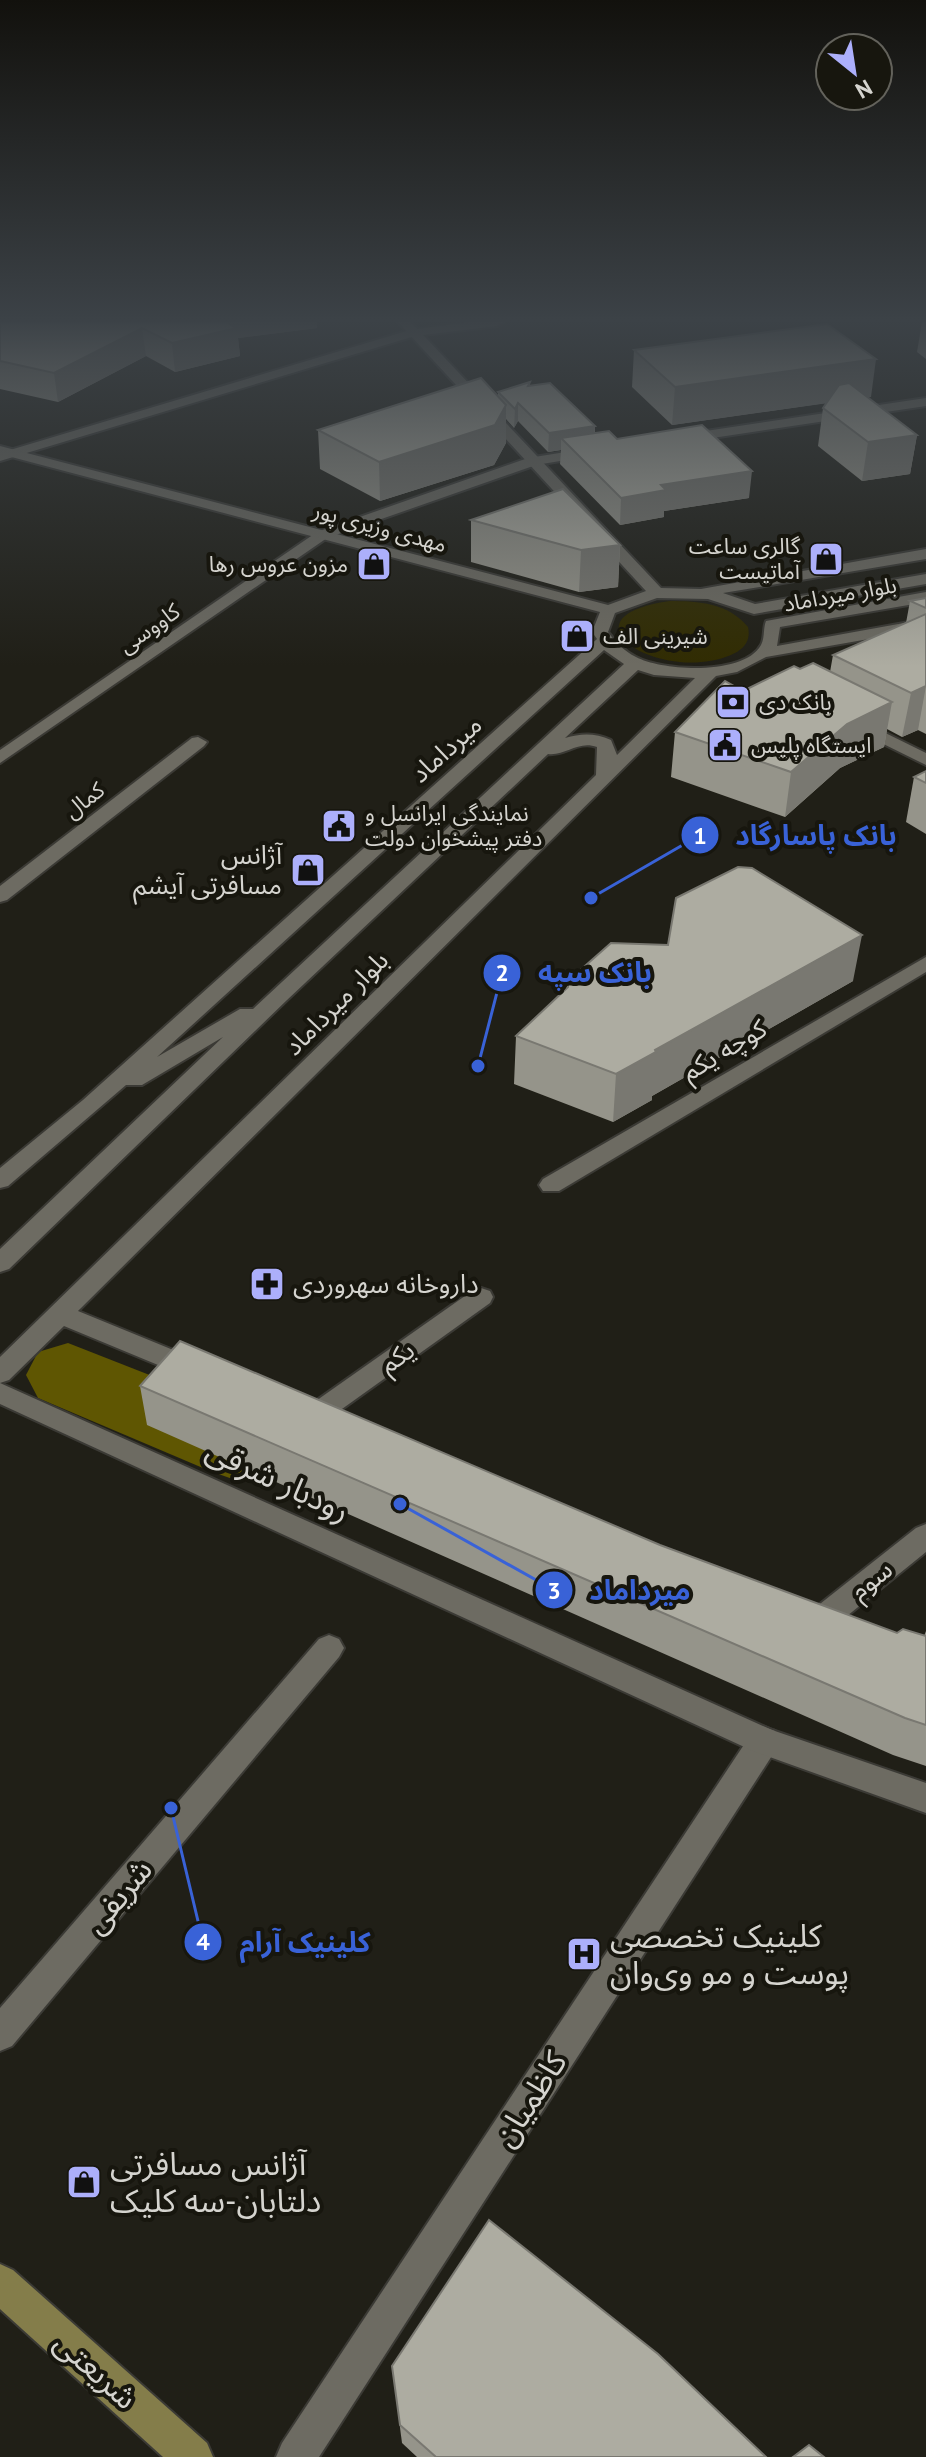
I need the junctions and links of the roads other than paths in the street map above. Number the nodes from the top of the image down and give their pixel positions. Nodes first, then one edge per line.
1 (56, 437) edge
2 (510, 437) edge
3 (695, 437) edge
4 (659, 442) edge
5 (612, 449) edge
6 (3, 453) edge
7 (533, 461) junction
8 (322, 535) junction
9 (926, 554) edge
10 (926, 579) edge
11 (657, 593) junction
12 (699, 593) junction
13 (926, 597) edge
14 (609, 610) junction
15 (926, 624) edge
16 (604, 641) junction
17 (763, 653) junction
18 (635, 663) junction
19 (711, 672) junction
20 (842, 716) edge
21 (198, 742) dead end
22 (0, 758) edge
23 (926, 760) edge
24 (531, 761) junction
25 (605, 776) junction
26 (0, 896) edge
27 (926, 963) edge
28 (280, 995) junction
29 (91, 1105) junction
30 (0, 1180) edge
31 (551, 1185) dead end
32 (0, 1263) edge
33 (481, 1297) dead end
34 (60, 1314) junction
35 (0, 1373) edge
36 (214, 1377) edge
37 (0, 1393) edge
38 (284, 1406) edge
39 (312, 1417) junction
40 (341, 1429) edge
41 (926, 1536) edge
42 (787, 1613) edge
43 (816, 1624) junction
44 (843, 1634) edge
45 (329, 1648) dead end
46 (764, 1741) junction
47 (926, 1798) edge
48 (0, 2034) edge
49 (0, 2283) edge
50 (193, 2457) edge
51 (296, 2457) edge

1 - 6 main road
2 - 7 main road
3 - 4 main road
5 - 7 main road, کاووسی
6 - 8 main road, مهدی وزیری پور
7 - 8 main road, کاووسی
7 - 11 main road
8 - 14 main road, مهدی وزیری پور
8 - 22 main road, کاووسی
9 - 12 main road
10 - 12 main road, بلوار میرداماد
11 - 12 main road
11 - 14 main road
13 - 17 main road, بلوار میرداماد
14 - 16 main road
15 - 17 main road
16 - 18 main road
16 - 29 main road, میرداماد
17 - 19 main road
18 - 19 main road
18 - 24 main road, بلوار میرداماد
19 - 25 main road, بلوار میرداماد
20 - 23 main road
21 - 26 main road, کمال
24 - 25 main road
24 - 28 main road, بلوار میرداماد
25 - 34 main road, بلوار میرداماد
27 - 31 main road, کوچه یکم
28 - 29 main road
28 - 32 main road, بلوار میرداماد
29 - 30 main road, میرداماد
33 - 39 main road, یکم
34 - 35 main road, بلوار میرداماد
34 - 36 main road
37 - 46 main road, رودبار شرقی
38 - 39 main road
39 - 40 main road
41 - 43 main road, سوم
42 - 43 main road
43 - 44 main road
45 - 48 main road, شریفی
46 - 47 main road, رودبار شرقی
46 - 51 main road, کاظمیان
49 - 50 main road, شریعتی

